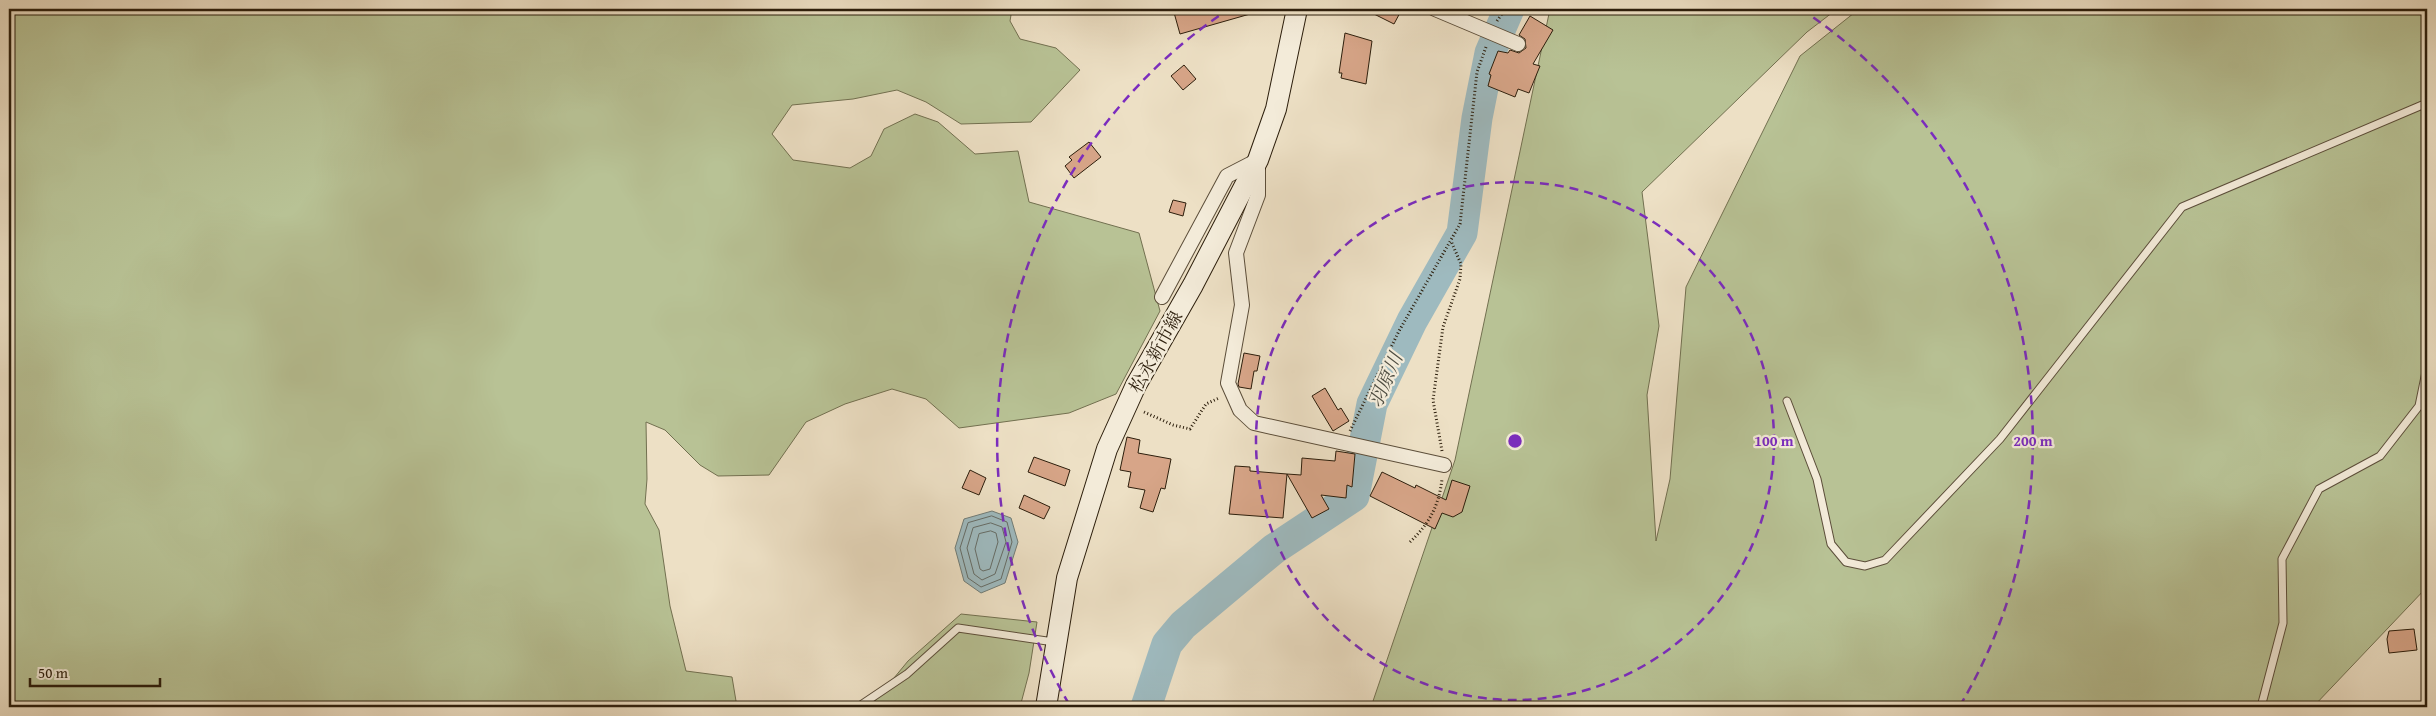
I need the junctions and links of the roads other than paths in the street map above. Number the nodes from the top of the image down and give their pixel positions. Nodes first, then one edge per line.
1 (1297, 9) edge
2 (1435, 9) edge
3 (1518, 44) dead end
4 (2427, 103) edge
5 (1258, 160) junction
6 (1162, 297) dead end
7 (2427, 367) edge
8 (1787, 400) dead end
9 (1444, 465) road end
10 (1057, 642) junction
11 (858, 707) edge
12 (1046, 707) edge
13 (2261, 707) edge

1 - 5 main road, 松永新市線
2 - 3 street
4 - 8 lane
5 - 6 street
5 - 9 street
5 - 10 main road, 松永新市線
7 - 13 lane
10 - 11 lane
10 - 12 main road, 松永新市線

